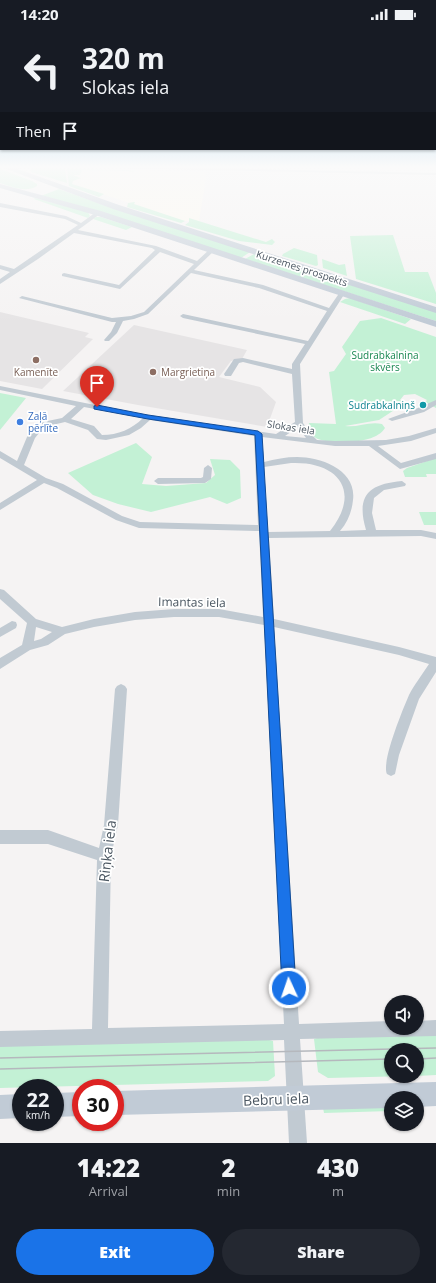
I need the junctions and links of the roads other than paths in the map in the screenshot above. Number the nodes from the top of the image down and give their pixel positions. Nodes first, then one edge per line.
1 (68, 219) edge
2 (90, 219) edge
3 (117, 219) edge
4 (152, 219) edge
5 (82, 225) junction
6 (73, 231) junction
7 (160, 250) junction
8 (212, 250) junction
9 (198, 263) junction
10 (0, 268) edge
11 (15, 271) junction
12 (190, 271) junction
13 (64, 275) dead end
14 (0, 282) edge
15 (342, 293) junction
16 (22, 298) dead end
17 (330, 310) junction
18 (436, 310) edge
19 (183, 316) dead end
20 (121, 319) junction
21 (436, 324) edge
22 (107, 340) dead end
23 (309, 343) junction
24 (295, 372) junction
25 (228, 374) dead end
26 (0, 388) edge
27 (436, 402) edge
28 (83, 404) junction
29 (148, 417) junction
30 (392, 419) dead end
31 (65, 420) junction
32 (299, 423) junction
33 (436, 430) edge
34 (258, 434) junction
35 (277, 436) junction
36 (315, 442) junction
37 (372, 445) junction
38 (0, 454) edge
39 (436, 456) edge
40 (260, 465) junction
41 (19, 466) junction
42 (208, 468) dead end
43 (43, 480) junction
44 (158, 481) dead end
45 (402, 484) dead end
46 (0, 507) edge
47 (263, 532) junction
48 (332, 534) junction
49 (372, 534) junction
50 (436, 536) edge
51 (0, 593) edge
52 (32, 622) junction
53 (270, 622) junction
54 (12, 625) dead end
55 (62, 631) junction
56 (0, 633) edge
57 (27, 647) junction
58 (436, 663) edge
59 (0, 664) edge
60 (121, 689) dead end
61 (391, 770) dead end
62 (0, 837) edge
63 (104, 856) junction
64 (436, 1028) edge
65 (291, 1032) junction
66 (100, 1036) junction
67 (0, 1039) edge
68 (436, 1094) edge
69 (294, 1098) junction
70 (124, 1103) edge
71 (12, 1106) edge
72 (0, 1107) edge
73 (298, 1143) edge

1 - 5 street
2 - 5 street
3 - 8 main road, Kurzemes prospekts
4 - 18 main road, Kurzemes prospekts
5 - 6 street
6 - 7 street
6 - 11 street
7 - 9 street
7 - 13 street
8 - 9 street
8 - 15 main road, Kurzemes prospekts
9 - 12 street
10 - 11 street
11 - 14 street
12 - 17 street
12 - 20 street
15 - 17 street
15 - 21 main road, Kurzemes prospekts
16 - 20 street
17 - 23 street
19 - 23 street
20 - 22 street
23 - 24 street
24 - 25 street
24 - 32 street
26 - 28 street, Slokas iela
27 - 30 street
28 - 29 street, Slokas iela
28 - 31 street
29 - 31 street
29 - 34 street, Slokas iela
31 - 41 street
32 - 35 street
32 - 36 street
33 - 37 street, Slokas iela
34 - 35 street, Slokas iela
34 - 40 street
35 - 36 street, Slokas iela
36 - 37 street, Slokas iela
37 - 39 street
38 - 41 street
40 - 47 street
40 - 48 street
41 - 43 street
42 - 44 street
43 - 46 street
43 - 47 street
45 - 49 street
47 - 48 street
47 - 53 street
48 - 49 street
49 - 50 street
51 - 52 street
52 - 55 street
52 - 57 street
53 - 55 street, Imantas iela
53 - 58 street, Imantas iela
53 - 65 street
54 - 56 street
55 - 57 street, Imantas iela
57 - 59 street, Imantas iela
58 - 61 street
60 - 63 street, Riņķa iela
62 - 63 street
63 - 66 street, Riņķa iela
64 - 65 street
65 - 66 street
65 - 69 street
66 - 67 street
68 - 69 main road, Bebru iela
69 - 70 main road, Bebru iela
69 - 73 street
71 - 72 main road

